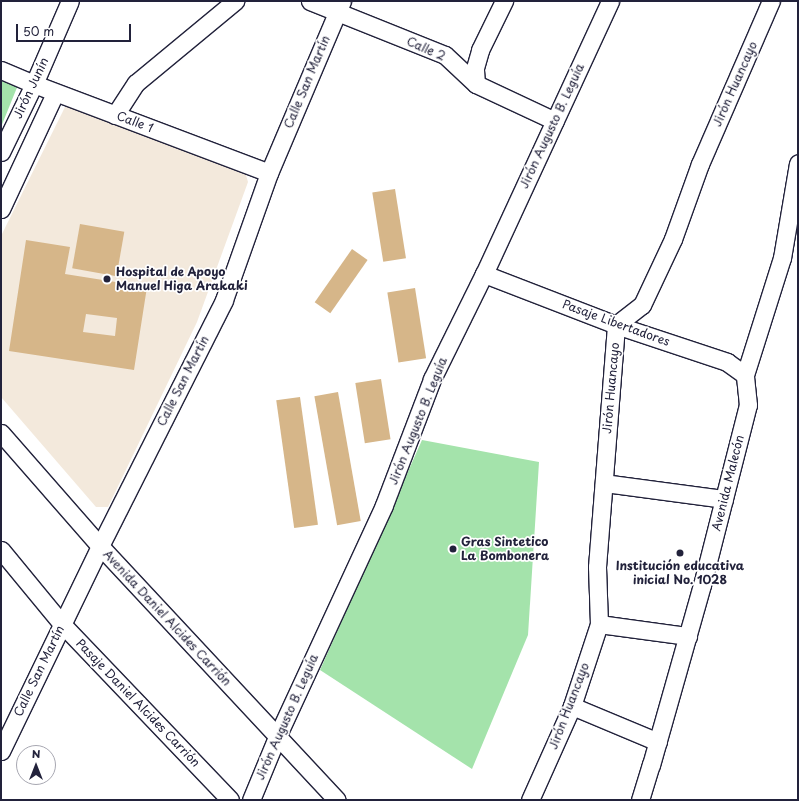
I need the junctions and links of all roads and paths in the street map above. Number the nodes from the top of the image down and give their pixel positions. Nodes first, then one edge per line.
1 (70, 1) edge
2 (235, 1) edge
3 (310, 1) edge
4 (504, 1) edge
5 (610, 1) edge
6 (772, 1) edge
7 (339, 6) edge
8 (1, 70) edge
9 (34, 84) junction
10 (476, 84) junction
11 (55, 93) junction
12 (115, 115) junction
13 (555, 121) junction
14 (1, 152) edge
15 (798, 163) edge
16 (269, 172) junction
17 (1, 209) edge
18 (484, 274) junction
19 (616, 325) junction
20 (746, 375) junction
21 (1, 433) edge
22 (604, 483) junction
23 (724, 499) junction
24 (100, 546) junction
25 (1, 550) edge
26 (62, 624) junction
27 (599, 624) junction
28 (688, 636) junction
29 (572, 706) junction
30 (277, 737) junction
31 (658, 742) junction
32 (1, 751) edge
33 (230, 800) edge
34 (251, 800) edge
35 (337, 800) edge
36 (530, 800) edge
37 (640, 800) edge

1 - 9 street, Jirón Junín
2 - 12 street
3 - 7 street, Calle 2
4 - 10 street
5 - 13 street, Jirón Augusto B. Leguía
6 - 19 street, Jirón Huancayo
7 - 10 street, Calle 2
7 - 16 street, Calle San Martín
8 - 9 street, Calle 1
9 - 11 street, Calle 1
9 - 14 street, Jirón Junín
10 - 13 street, Calle 2
11 - 12 street, Calle 1
11 - 17 street, Jirón Junín
12 - 16 street, Calle 1
13 - 18 street, Jirón Augusto B. Leguía
15 - 20 street, Avenida Malecón
16 - 24 street, Calle San Martín
18 - 19 street, Pasaje Libertadores
18 - 30 street, Jirón Augusto B. Leguía
19 - 20 street, Pasaje Libertadores
19 - 22 street, Jirón Huancayo
20 - 23 street, Avenida Malecón
21 - 24 street, Avenida Daniel Alcides Carrión
22 - 23 street
22 - 27 street, Jirón Huancayo
23 - 28 street, Avenida Malecón
24 - 26 street, Calle San Martín
24 - 30 street, Avenida Daniel Alcides Carrión
25 - 26 street, Pasaje Daniel Alcides Carrión
26 - 32 street, Calle San Martín
26 - 33 street, Pasaje Daniel Alcides Carrión
27 - 28 street
27 - 29 street, Jirón Huancayo
28 - 31 street, Avenida Malecón
29 - 31 street
29 - 36 street, Jirón Huancayo
30 - 34 street, Jirón Augusto B. Leguía
30 - 35 street, Avenida Daniel Alcides Carrión
31 - 37 street, Avenida Malecón

